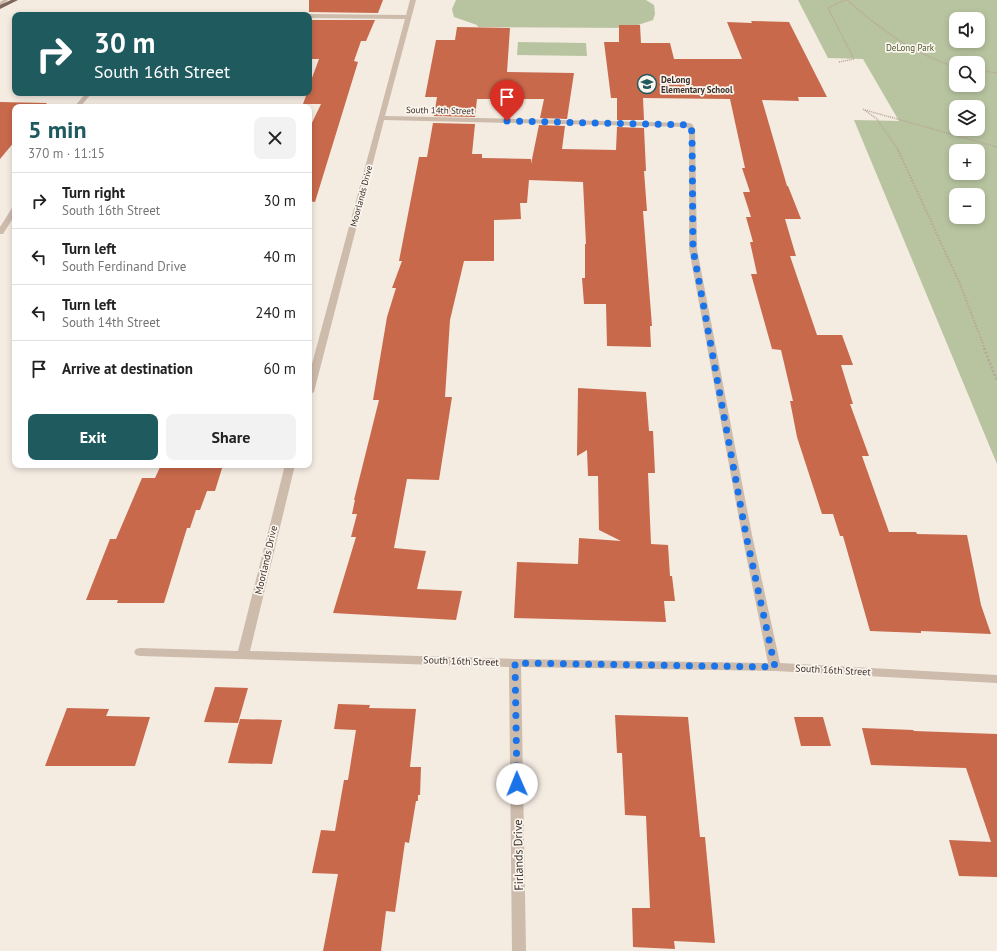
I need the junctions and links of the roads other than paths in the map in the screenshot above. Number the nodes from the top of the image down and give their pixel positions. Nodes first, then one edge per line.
1 (6, 0) edge
2 (15, 0) edge
3 (413, 0) edge
4 (0, 6) edge
5 (312, 16) edge
6 (408, 17) junction
7 (86, 96) edge
8 (80, 104) edge
9 (382, 118) junction
10 (12, 214) edge
11 (0, 232) edge
12 (312, 381) edge
13 (289, 468) edge
14 (140, 652) dead end
15 (243, 655) junction
16 (515, 663) junction
17 (775, 667) junction
18 (997, 679) edge
19 (519, 951) edge

1 - 4 street
2 - 4 main road
3 - 6 street, Moorlands Drive
5 - 6 street
6 - 9 street, Moorlands Drive
7 - 8 street
9 - 12 street, Moorlands Drive
9 - 17 street, South 14th Street
10 - 11 street
13 - 15 street, Moorlands Drive
14 - 15 street, South 16th Street
15 - 16 street, South 16th Street
16 - 17 street, South 16th Street
16 - 19 street, Firlands Drive
17 - 18 street, South 16th Street

